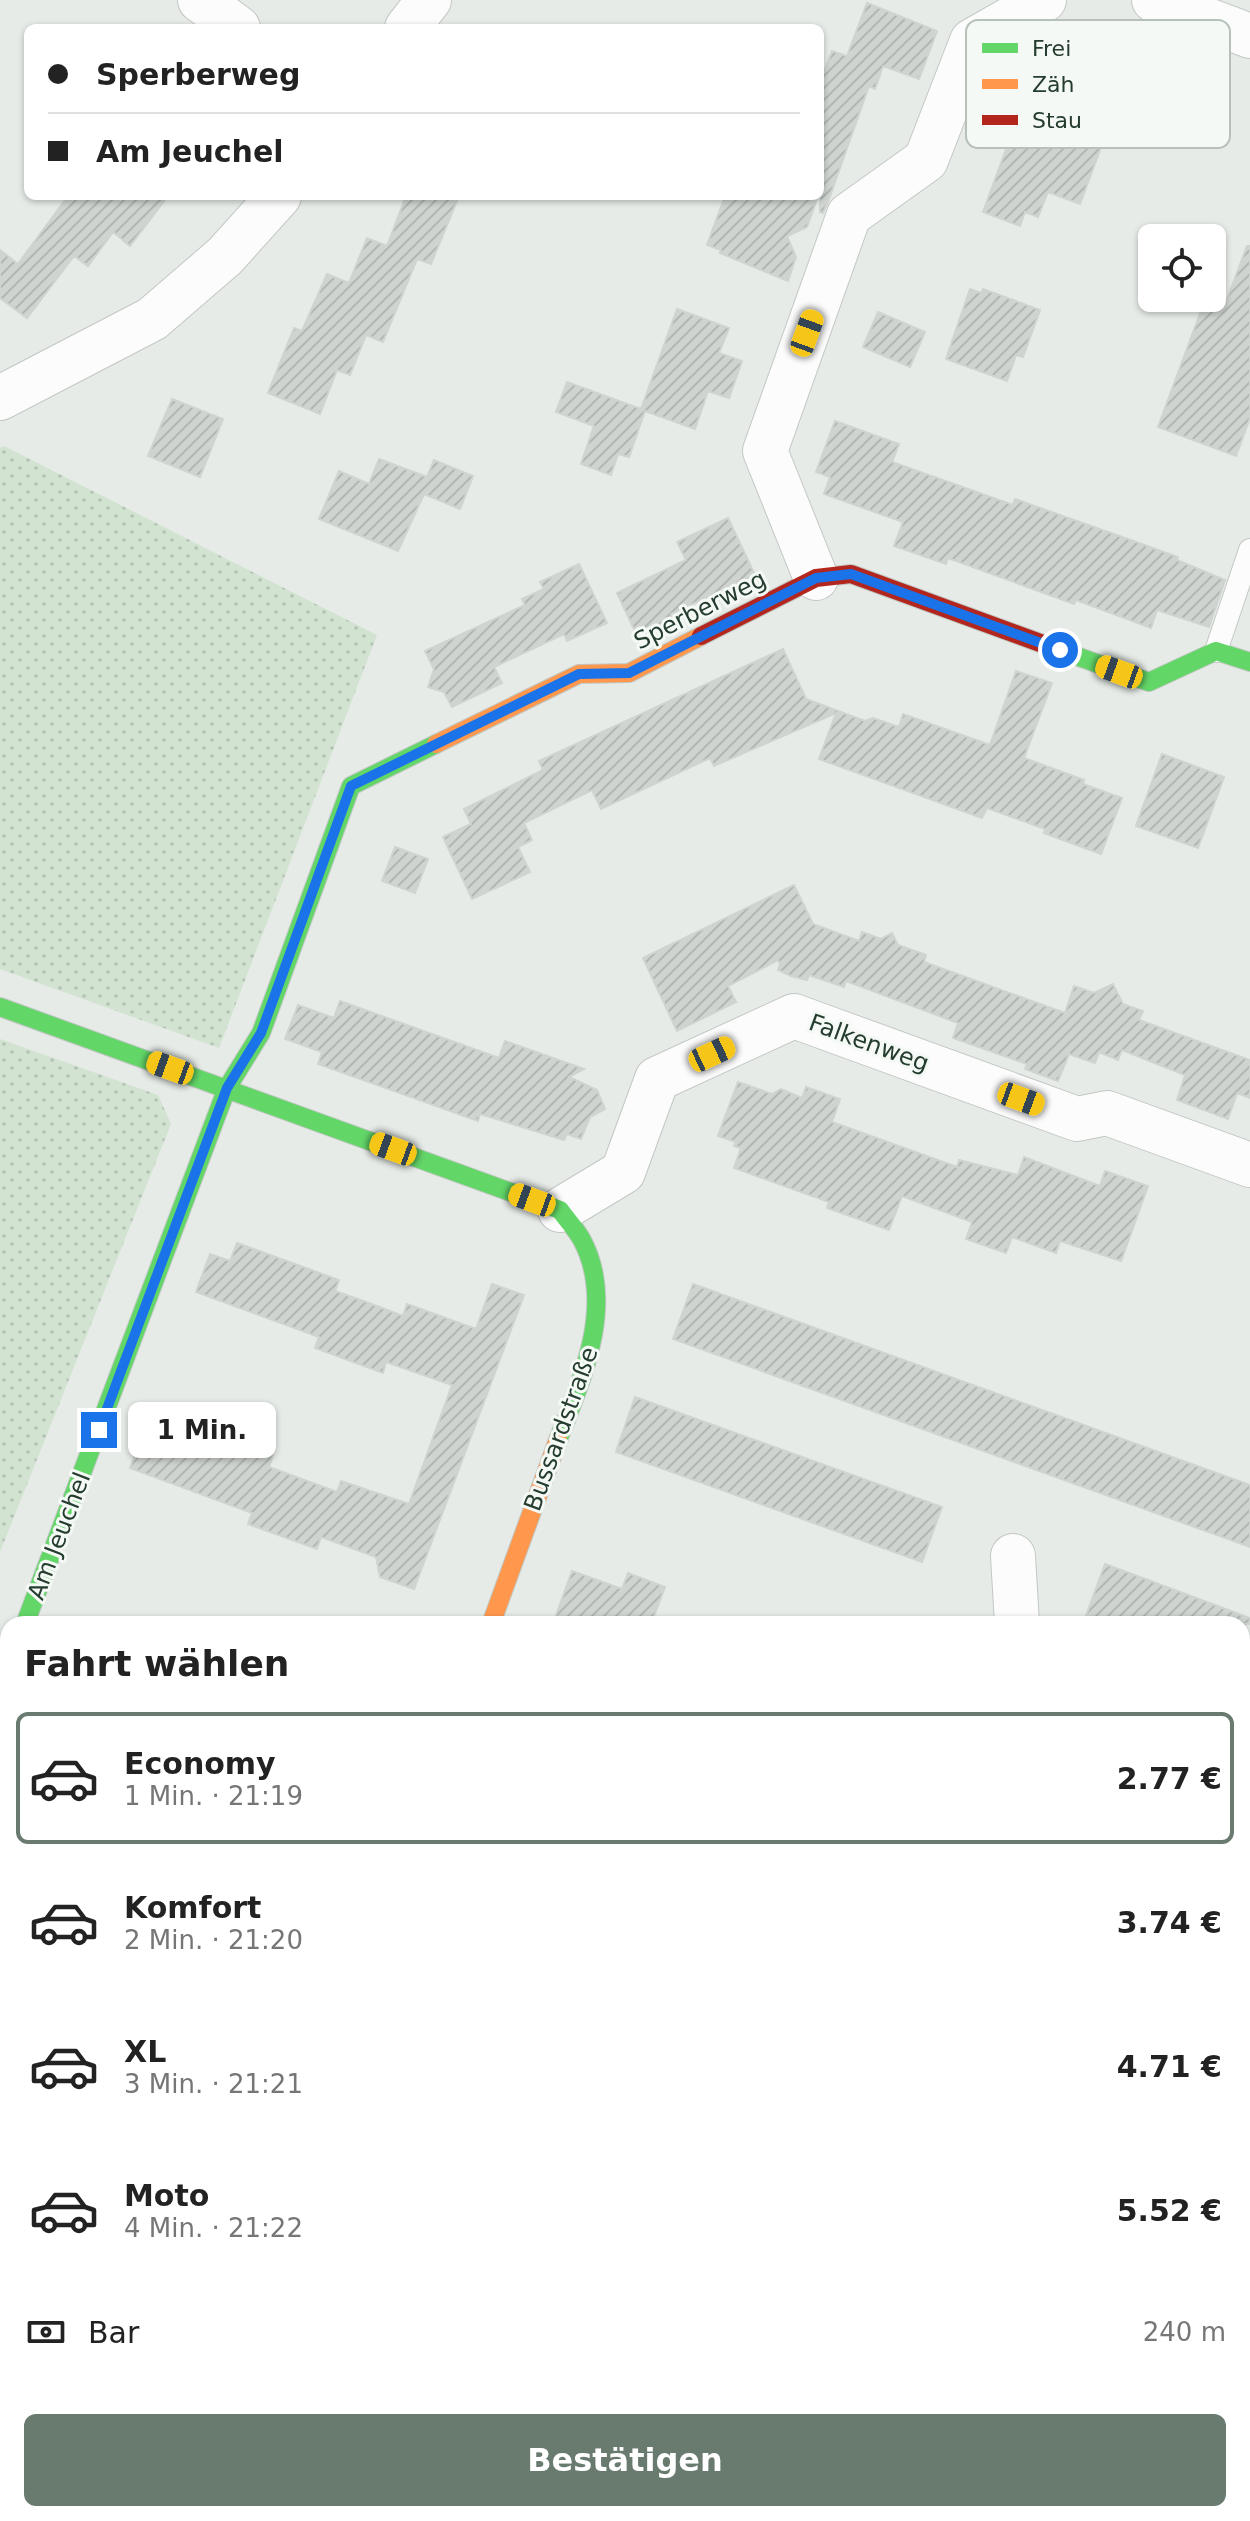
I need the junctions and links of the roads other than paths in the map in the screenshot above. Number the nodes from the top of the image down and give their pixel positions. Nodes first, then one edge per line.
1 (200, 0) edge
2 (429, 0) edge
3 (1044, 0) edge
4 (1154, 0) edge
5 (1009, 20) edge
6 (1207, 20) edge
7 (233, 24) edge
8 (410, 24) edge
9 (1230, 28) edge
10 (1250, 36) edge
11 (966, 57) edge
12 (275, 200) edge
13 (0, 398) edge
14 (1250, 550) edge
15 (816, 578) junction
16 (1216, 651) junction
17 (1250, 662) edge
18 (0, 1007) edge
19 (227, 1088) junction
20 (1250, 1165) edge
21 (560, 1210) junction
22 (1013, 1556) dead end
23 (28, 1616) edge
24 (494, 1616) edge
25 (1017, 1616) edge

1 - 7 street
2 - 8 street
3 - 5 street
4 - 6 street
9 - 10 street
11 - 15 street
12 - 13 street
14 - 16 lane
15 - 16 street, Sperberweg
15 - 19 street, Sperberweg
16 - 17 street
18 - 19 street
19 - 21 street
19 - 23 street, Am Jeuchel
20 - 21 street, Falkenweg
21 - 24 street, Bussardstraße
22 - 25 street

